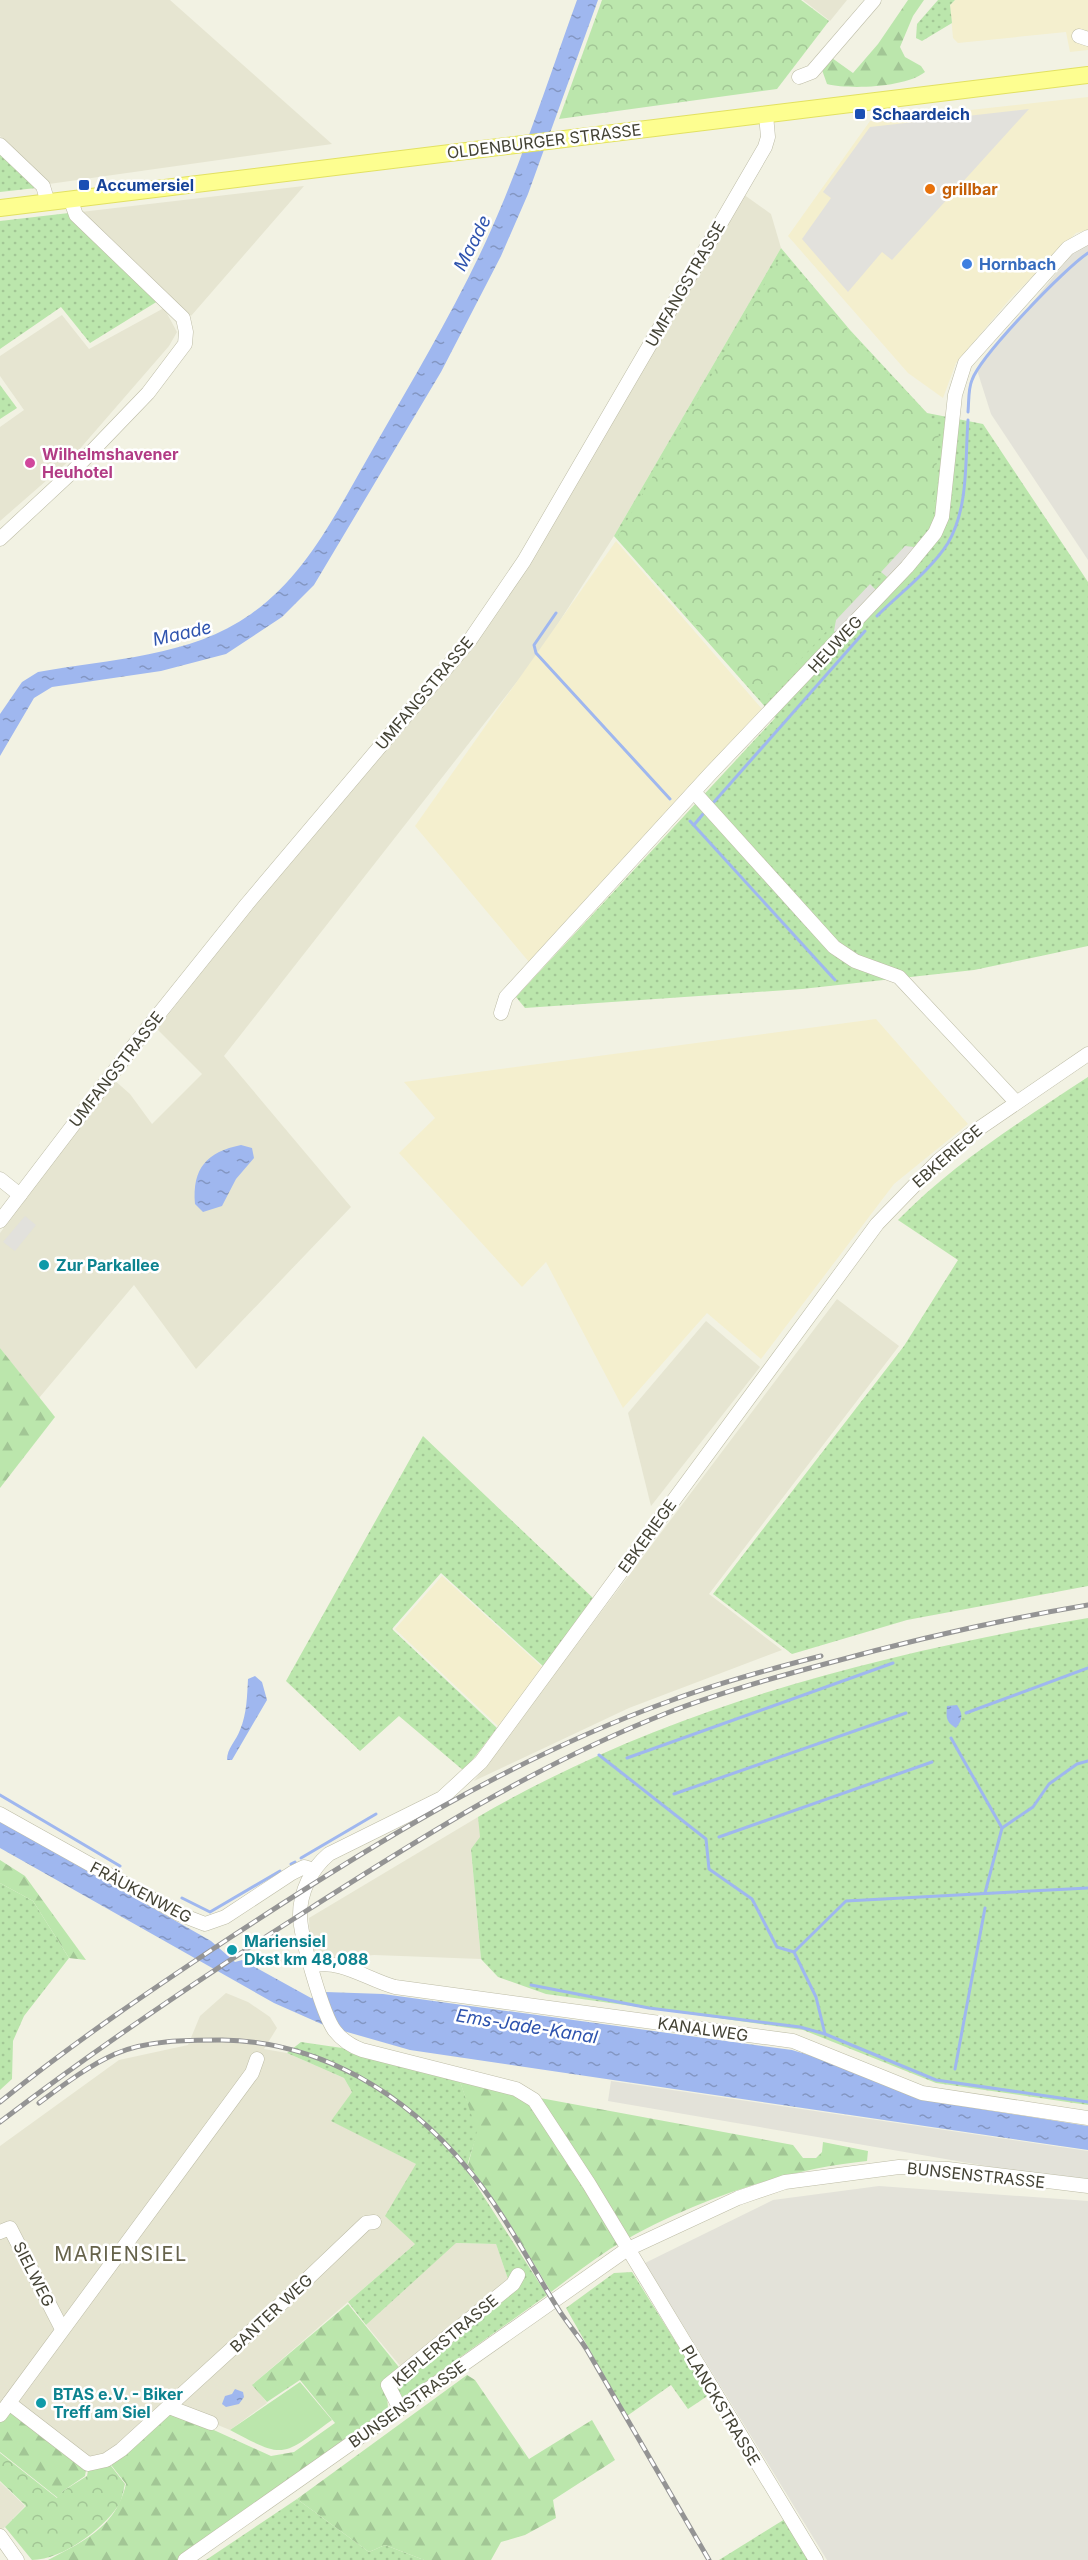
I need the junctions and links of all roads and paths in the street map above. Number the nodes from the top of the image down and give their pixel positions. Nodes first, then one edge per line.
1 (874, 0) edge
2 (1088, 75) edge
3 (799, 77) dead end
4 (766, 115) junction
5 (0, 146) edge
6 (71, 201) junction
7 (48, 203) junction
8 (0, 208) edge
9 (1088, 237) edge
10 (0, 539) edge
11 (694, 792) junction
12 (501, 1013) dead end
13 (1088, 1054) edge
14 (1016, 1102) junction
15 (0, 1179) edge
16 (20, 1195) junction
17 (0, 1221) edge
18 (0, 1814) edge
19 (314, 1870) junction
20 (312, 1966) junction
21 (257, 2059) dead end
22 (1088, 2118) edge
23 (1088, 2186) edge
24 (374, 2222) dead end
25 (8, 2227) edge
26 (626, 2250) junction
27 (518, 2275) dead end
28 (62, 2329) junction
29 (9, 2403) junction
30 (169, 2407) junction
31 (399, 2409) junction
32 (0, 2415) edge
33 (211, 2423) dead end
34 (0, 2536) edge
35 (186, 2559) edge
36 (17, 2560) edge
37 (816, 2560) edge

1 - 3 street
2 - 4 main road, OLDENBURGER STRASSE
4 - 6 main road, OLDENBURGER STRASSE
4 - 16 street, UMFANGSTRASSE
5 - 7 street
6 - 7 main road, OLDENBURGER STRASSE
6 - 10 street
7 - 8 main road, OLDENBURGER STRASSE
9 - 11 street, HEUWEG
11 - 12 street, HEUWEG
11 - 14 street
13 - 14 street, EBKERIEGE
14 - 19 street, EBKERIEGE
15 - 16 street
16 - 17 street, UMFANGSTRASSE
18 - 19 street, FRÄUKENWEG
19 - 20 street, EBKERIEGE
20 - 22 street, KANALWEG
20 - 26 street, EBKERIEGE
21 - 28 street
23 - 26 street, BUNSENSTRASSE
24 - 30 street, BANTER WEG
25 - 28 street, SIELWEG
26 - 31 street, BUNSENSTRASSE
26 - 37 street, PLANCKSTRASSE
27 - 31 street, KEPLERSTRASSE
28 - 29 street
29 - 30 street, BANTER WEG
29 - 32 street
30 - 33 street
31 - 35 street, BUNSENSTRASSE
34 - 36 street

